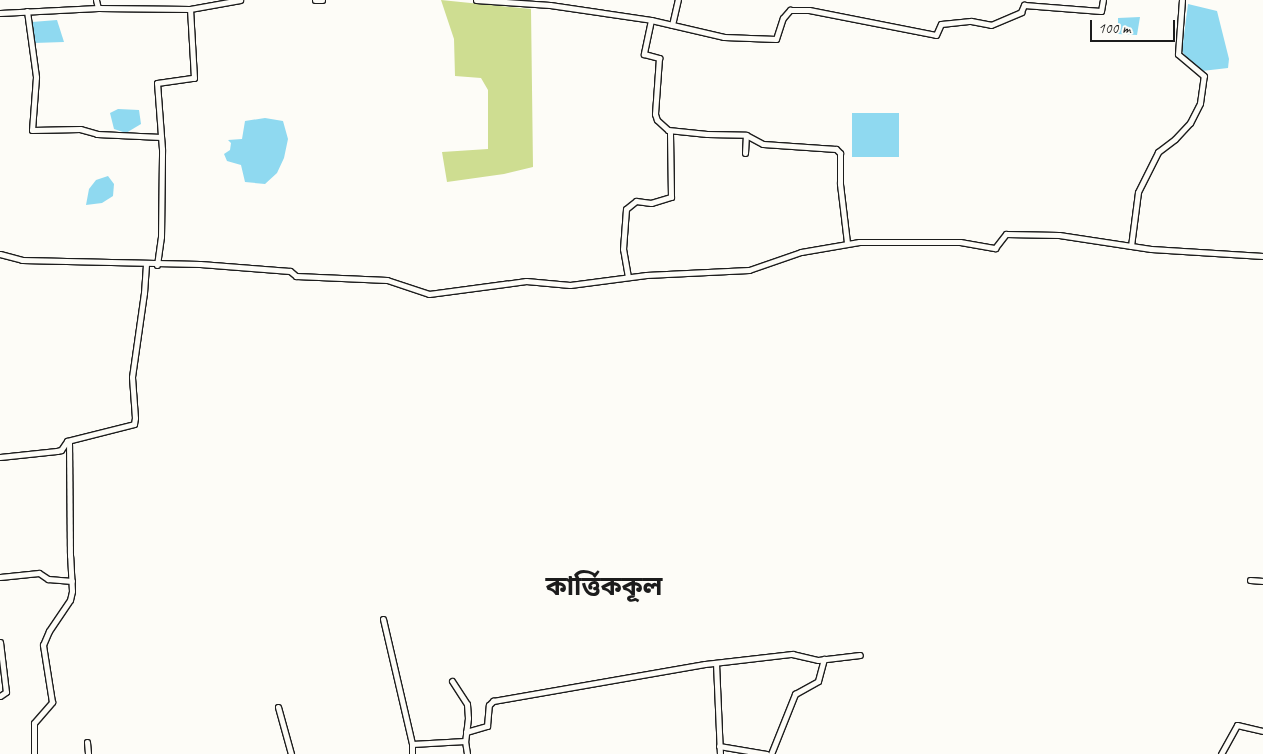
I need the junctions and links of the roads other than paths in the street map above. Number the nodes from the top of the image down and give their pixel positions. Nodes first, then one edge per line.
1 (96, 0) edge
2 (240, 0) edge
3 (315, 0) edge
4 (322, 0) edge
5 (476, 0) edge
6 (678, 0) edge
7 (1103, 0) edge
8 (1182, 0) edge
9 (98, 8) junction
10 (190, 8) junction
11 (27, 11) junction
12 (0, 13) edge
13 (650, 20) junction
14 (672, 25) junction
15 (670, 133) dead end
16 (746, 135) junction
17 (161, 136) junction
18 (745, 153) dead end
19 (847, 243) junction
20 (1131, 246) junction
21 (0, 254) edge
22 (1263, 256) edge
23 (146, 264) junction
24 (157, 265) junction
25 (628, 277) junction
26 (70, 441) junction
27 (0, 457) edge
28 (0, 577) edge
29 (1250, 580) dead end
30 (72, 581) junction
31 (1263, 581) edge
32 (383, 619) dead end
33 (0, 642) edge
34 (860, 655) dead end
35 (824, 660) junction
36 (716, 663) junction
37 (452, 681) dead end
38 (0, 696) edge
39 (278, 707) dead end
40 (1263, 731) edge
41 (466, 732) junction
42 (465, 741) junction
43 (87, 742) dead end
44 (412, 744) junction
45 (719, 746) junction
46 (34, 754) edge
47 (88, 754) edge
48 (291, 754) edge
49 (412, 754) edge
50 (468, 754) edge
51 (720, 754) edge
52 (766, 754) edge
53 (771, 754) edge
54 (1221, 754) edge

1 - 9 street
2 - 10 street
3 - 4 street
5 - 13 street
6 - 14 street
7 - 14 street
8 - 20 street
9 - 10 street
9 - 11 street
10 - 17 street
11 - 12 street
11 - 17 street
13 - 14 street
13 - 16 street
15 - 25 street
16 - 18 street
16 - 19 street
17 - 24 street
19 - 20 street
19 - 25 street
20 - 22 street
21 - 23 street
23 - 24 street
23 - 26 street
24 - 25 street
26 - 27 street
26 - 30 street
28 - 30 street
29 - 31 street
30 - 46 street
32 - 44 street
33 - 38 street
34 - 35 street
35 - 36 street
35 - 53 street
36 - 41 street
36 - 45 street
37 - 41 street
39 - 48 street
40 - 54 street
41 - 42 street
42 - 44 street
42 - 50 street
43 - 47 street
44 - 49 street
45 - 51 street
45 - 52 street

